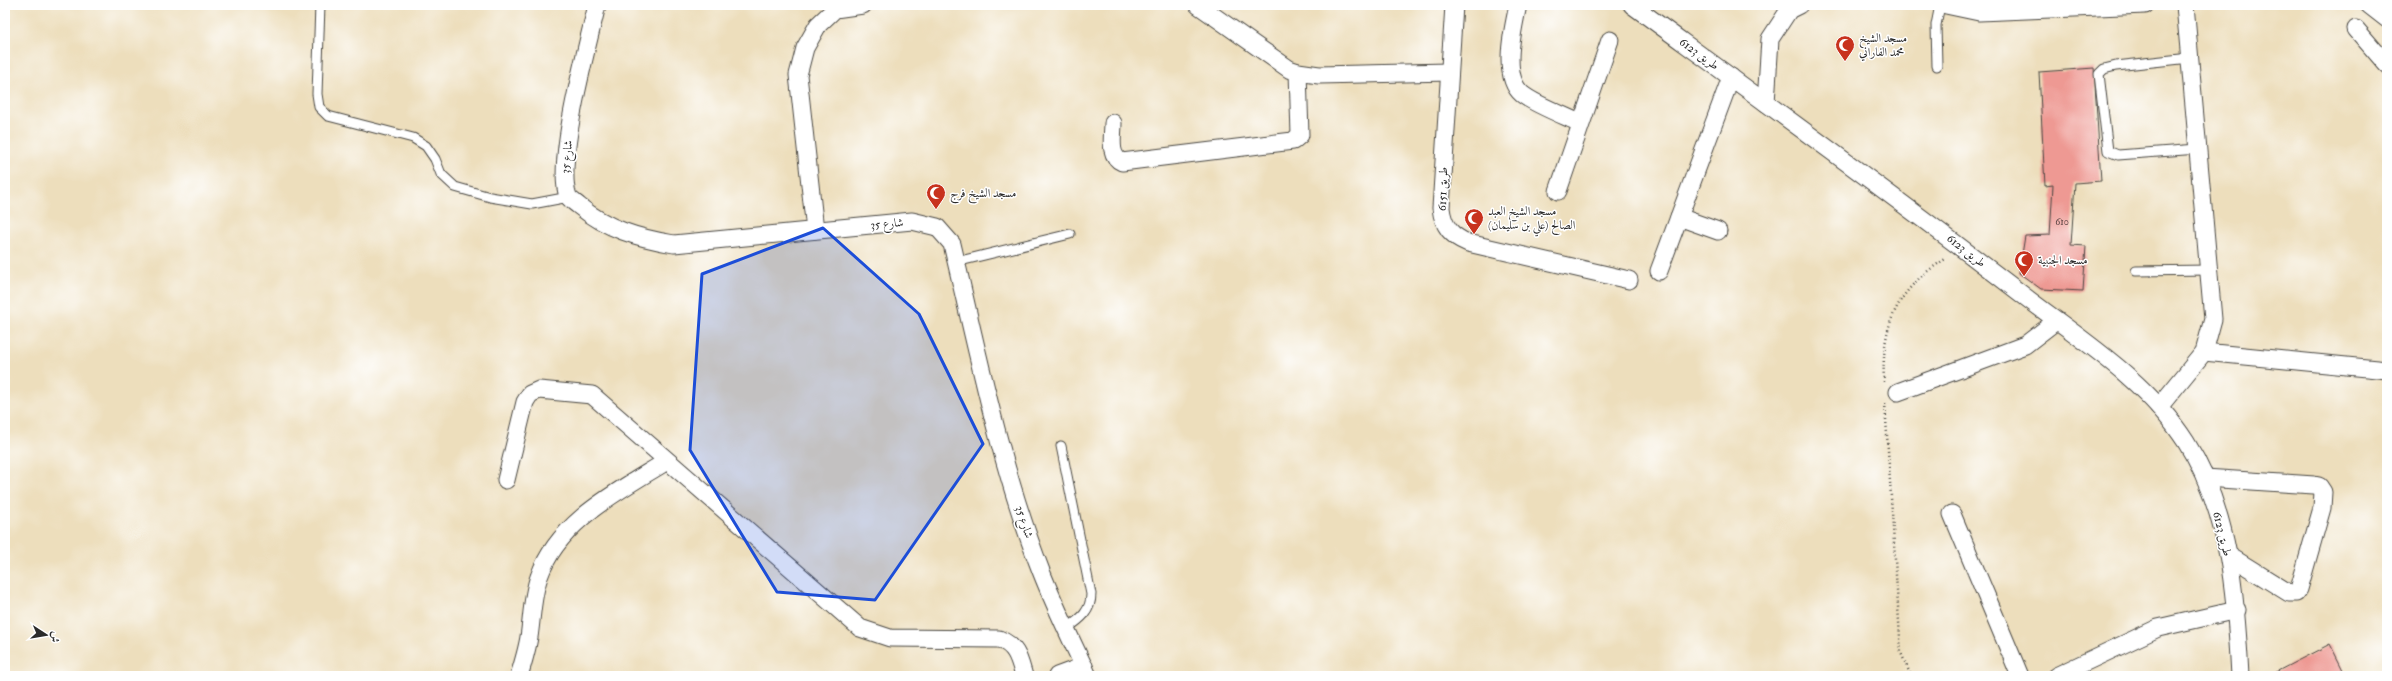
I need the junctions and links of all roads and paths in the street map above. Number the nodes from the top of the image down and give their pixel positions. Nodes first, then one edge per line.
1 (320, 5) edge
2 (597, 5) edge
3 (863, 5) edge
4 (1198, 5) edge
5 (1454, 5) edge
6 (1518, 5) edge
7 (1632, 5) edge
8 (1799, 5) edge
9 (1940, 5) edge
10 (1946, 5) edge
11 (2145, 5) edge
12 (2185, 5) edge
13 (2369, 5) edge
14 (2387, 19) edge
15 (2356, 28) dead end
16 (1610, 40) dead end
17 (2190, 58) junction
18 (2387, 65) edge
19 (1938, 66) dead end
20 (1298, 72) junction
21 (1449, 72) junction
22 (1731, 77) junction
23 (1766, 103) junction
24 (1113, 123) dead end
25 (1580, 123) junction
26 (2198, 149) junction
27 (1558, 191) dead end
28 (569, 197) junction
29 (1679, 217) junction
30 (815, 230) junction
31 (1718, 231) dead end
32 (1070, 234) dead end
33 (1963, 248) junction
34 (956, 262) junction
35 (2210, 270) junction
36 (1659, 271) dead end
37 (2136, 272) dead end
38 (1629, 280) dead end
39 (2056, 321) junction
40 (2204, 352) junction
41 (2387, 370) edge
42 (1889, 391) junction
43 (2159, 407) junction
44 (1061, 446) dead end
45 (667, 461) junction
46 (2205, 478) junction
47 (506, 480) dead end
48 (1952, 514) dead end
49 (2228, 555) junction
50 (2237, 610) junction
51 (1067, 628) junction
52 (1086, 671) edge
53 (520, 676) edge
54 (1024, 676) edge
55 (1057, 676) edge
56 (1911, 676) edge
57 (2020, 676) edge
58 (2056, 676) edge
59 (2240, 676) edge

1 - 28 lane
2 - 28 street, شارع 35
3 - 30 street
4 - 20 street
5 - 21 street, طريق 6151
6 - 25 street
7 - 22 street, طريق 6123
8 - 23 street
9 - 19 lane
10 - 11 street
12 - 17 street
13 - 14 street
15 - 18 street
16 - 25 street
17 - 26 street
17 - 26 lane
20 - 21 street
20 - 24 street
21 - 38 street, طريق 6151
22 - 23 street, طريق 6123
22 - 29 street
23 - 33 street, طريق 6123
25 - 27 street
26 - 35 street
28 - 30 street, شارع 35
29 - 31 street
29 - 36 street
30 - 34 street, شارع 35
32 - 34 lane
33 - 39 street, طريق 6123
33 - 42 path
34 - 51 street, شارع 35
35 - 37 lane
35 - 40 street
39 - 42 street
39 - 43 street, طريق 6123
40 - 41 street
40 - 43 street
42 - 56 path
43 - 46 street, طريق 6123
44 - 51 lane
45 - 47 street
45 - 53 street
45 - 54 street
46 - 49 street, طريق 6123
46 - 49 street
48 - 57 street
49 - 50 street, طريق 6123
50 - 58 street
50 - 59 street, طريق 6123
51 - 52 street, شارع 35
52 - 55 street

